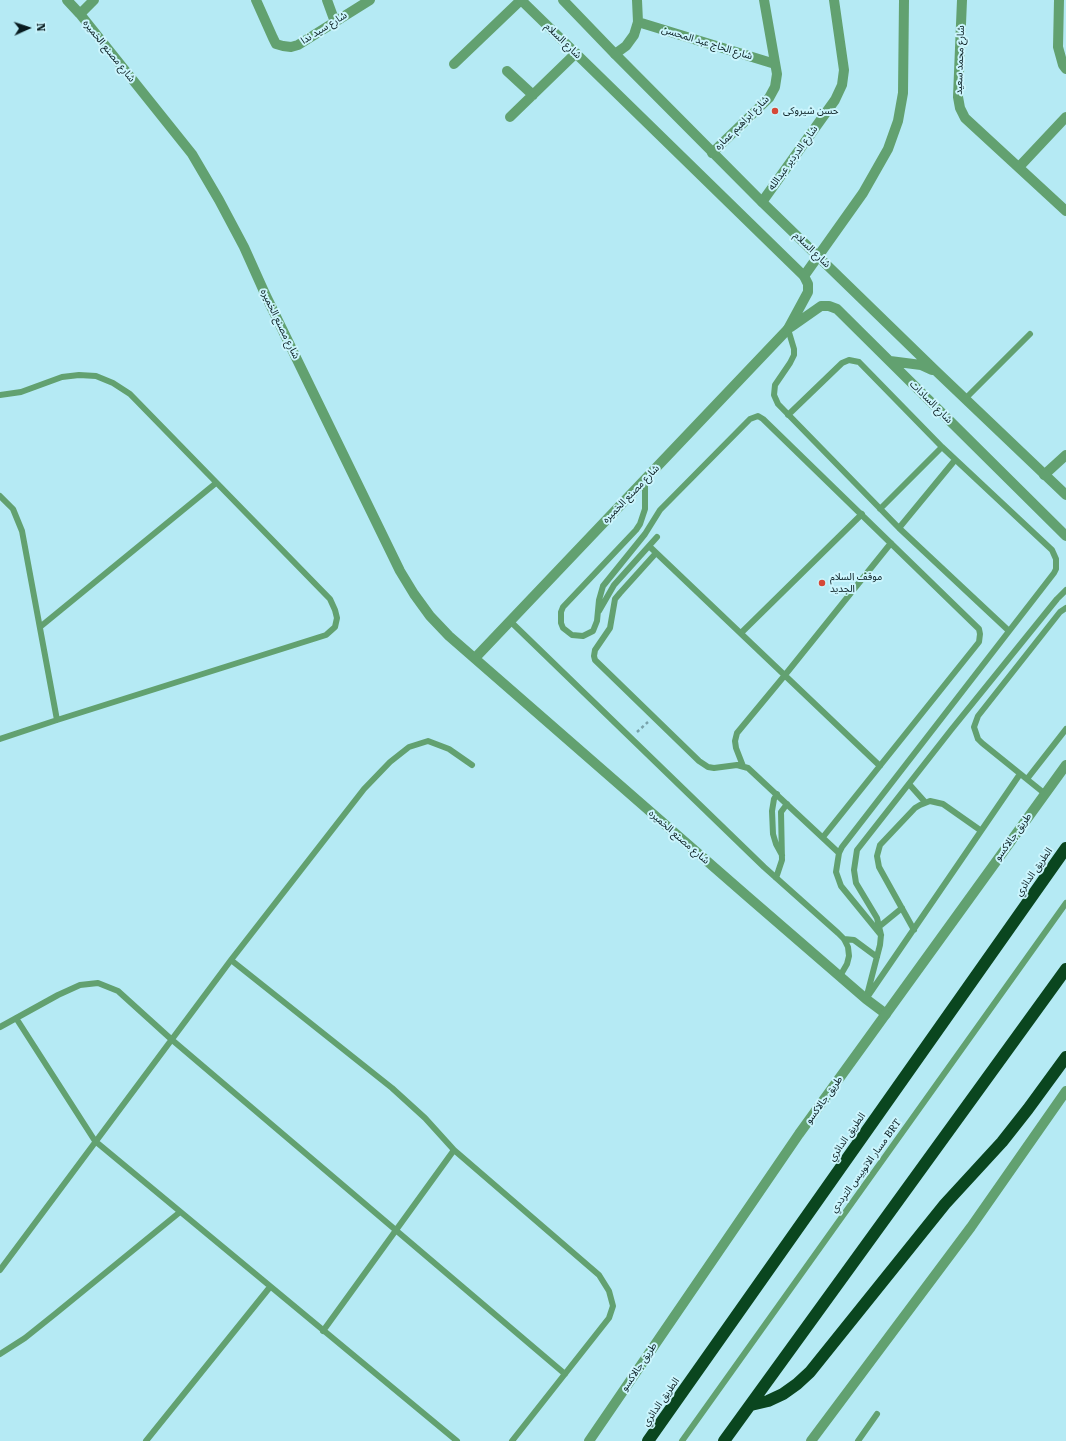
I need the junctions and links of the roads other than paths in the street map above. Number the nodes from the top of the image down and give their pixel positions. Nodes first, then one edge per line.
1 (67, 0) edge
2 (94, 0) edge
3 (256, 0) edge
4 (327, 0) edge
5 (370, 0) edge
6 (521, 0) edge
7 (563, 0) edge
8 (637, 0) edge
9 (764, 0) edge
10 (834, 0) edge
11 (904, 0) edge
12 (962, 0) edge
13 (1059, 0) edge
14 (80, 14) junction
15 (335, 22) junction
16 (638, 22) junction
17 (576, 53) junction
18 (615, 54) junction
19 (454, 64) dead end
20 (775, 64) junction
21 (1066, 69) edge
22 (506, 71) dead end
23 (533, 95) junction
24 (510, 117) dead end
25 (1066, 117) edge
26 (712, 153) junction
27 (1019, 167) junction
28 (762, 202) junction
29 (1066, 211) edge
30 (818, 257) junction
31 (804, 276) junction
32 (788, 329) junction
33 (1030, 334) dead end
34 (890, 361) junction
35 (936, 371) junction
36 (0, 395) edge
37 (965, 399) junction
38 (788, 415) junction
39 (942, 447) junction
40 (1066, 455) edge
41 (955, 460) junction
42 (1044, 475) junction
43 (645, 479) junction
44 (216, 483) junction
45 (1066, 495) edge
46 (0, 496) edge
47 (880, 510) junction
48 (862, 514) junction
49 (899, 528) junction
50 (1066, 536) edge
51 (657, 537) dead end
52 (891, 543) junction
53 (649, 546) junction
54 (656, 553) junction
55 (617, 568) junction
56 (623, 574) junction
57 (1066, 590) edge
58 (1066, 608) edge
59 (598, 614) junction
60 (510, 621) junction
61 (40, 627) junction
62 (1009, 631) junction
63 (741, 633) junction
64 (475, 658) junction
65 (786, 675) junction
66 (57, 720) junction
67 (1066, 729) edge
68 (0, 739) edge
69 (472, 765) dead end
70 (1066, 765) edge
71 (743, 766) junction
72 (880, 766) junction
73 (1020, 774) junction
74 (1027, 779) junction
75 (909, 784) junction
76 (1044, 793) junction
77 (777, 794) junction
78 (925, 802) junction
79 (787, 804) junction
80 (980, 830) junction
81 (823, 837) junction
82 (1066, 848) edge
83 (839, 853) junction
84 (782, 855) junction
85 (776, 878) junction
86 (1066, 903) edge
87 (902, 908) junction
88 (880, 926) junction
89 (914, 930) junction
90 (881, 936) junction
91 (844, 939) junction
92 (877, 957) junction
93 (231, 960) junction
94 (1066, 969) edge
95 (840, 976) junction
96 (866, 999) junction
97 (886, 1014) junction
98 (16, 1018) junction
99 (0, 1027) edge
100 (171, 1039) junction
101 (1066, 1057) edge
102 (1066, 1091) edge
103 (95, 1141) junction
104 (454, 1150) junction
105 (180, 1212) junction
106 (395, 1230) junction
107 (0, 1270) edge
108 (270, 1286) junction
109 (323, 1331) junction
110 (0, 1354) edge
111 (565, 1374) junction
112 (751, 1405) junction
113 (877, 1414) dead end
114 (146, 1441) edge
115 (457, 1441) edge
116 (512, 1441) edge
117 (589, 1441) edge
118 (648, 1441) edge
119 (682, 1441) edge
120 (724, 1441) edge
121 (811, 1441) edge
122 (858, 1441) edge

1 - 14 street, شارع مصنع الخميره
2 - 14 street
3 - 15 street, شارع سيد ندا
4 - 15 street
5 - 15 street, شارع سيد ندا
6 - 17 street, شارع السلام
6 - 19 street
7 - 18 street, شارع السلام
8 - 16 street
9 - 20 street, شارع ابراهيم عماره
10 - 28 street, شارع الدردير عبدالله
11 - 30 street
12 - 27 street, شارع محمد سعيد
13 - 21 street
14 - 64 street, شارع مصنع الخميره
16 - 18 street
16 - 20 street, شارع الحاج عبد المحسن
17 - 23 street
17 - 31 street, شارع السلام
18 - 26 street, شارع السلام
20 - 26 street, شارع ابراهيم عماره
22 - 23 street
23 - 24 street
25 - 27 street
26 - 28 street, شارع السلام
27 - 29 street, شارع محمد سعيد
28 - 30 street, شارع السلام
30 - 31 street
30 - 35 street, شارع السلام
31 - 32 street
32 - 34 street, شارع السادات
32 - 38 lane
32 - 43 street, شارع مصنع الخميره
33 - 37 lane
34 - 35 street
34 - 50 street, شارع السادات
35 - 37 street, شارع السلام
36 - 44 lane
37 - 42 street, شارع السلام
38 - 39 lane
38 - 47 lane
39 - 41 lane
39 - 47 lane
40 - 42 street
41 - 49 lane
41 - 62 lane
42 - 45 street, شارع السلام
43 - 59 lane
43 - 60 street, شارع مصنع الخميره
44 - 61 lane
44 - 66 lane
46 - 61 lane
47 - 49 lane
48 - 52 lane
48 - 55 lane
48 - 63 lane
49 - 62 lane
51 - 53 lane
52 - 65 lane
52 - 72 lane
53 - 54 lane
53 - 56 lane
54 - 63 lane
54 - 71 lane
55 - 56 lane
55 - 59 lane
56 - 59 lane
57 - 75 lane
58 - 73 lane
60 - 64 street, شارع مصنع الخميره
60 - 85 lane
61 - 66 lane
62 - 83 lane
63 - 65 lane
64 - 95 street, شارع مصنع الخميره
65 - 71 lane
65 - 72 lane
66 - 68 lane
67 - 74 lane
69 - 93 lane
70 - 76 street, طريق جالاكسو
71 - 77 lane
72 - 81 lane
73 - 74 lane
73 - 80 lane
74 - 76 lane
75 - 78 lane
75 - 88 lane
76 - 97 street, طريق جالاكسو
77 - 79 lane
77 - 84 lane
78 - 80 lane
78 - 87 lane
79 - 81 lane
79 - 84 lane
80 - 89 lane
81 - 83 lane
82 - 118 highway, الطريق الدائري
83 - 90 lane
84 - 85 lane
85 - 91 lane
86 - 119 lane, مسار الاتوبيس الترددي BRT
87 - 88 lane
87 - 89 lane
88 - 90 lane
89 - 96 lane
90 - 92 lane
91 - 92 lane
91 - 95 lane
92 - 96 lane
93 - 100 lane
93 - 104 lane
94 - 112 highway
95 - 96 street, شارع مصنع الخميره
96 - 97 street, شارع مصنع الخميره
97 - 117 street, طريق جالاكسو
98 - 99 lane
98 - 100 lane
98 - 103 lane
100 - 103 lane
100 - 106 lane
101 - 112 highway
102 - 121 street
103 - 105 lane
103 - 107 lane
104 - 106 lane
104 - 111 lane
105 - 108 lane
105 - 110 lane
106 - 109 lane
106 - 111 lane
108 - 109 lane
108 - 114 lane
109 - 115 lane
111 - 116 lane
112 - 120 highway
113 - 122 lane

